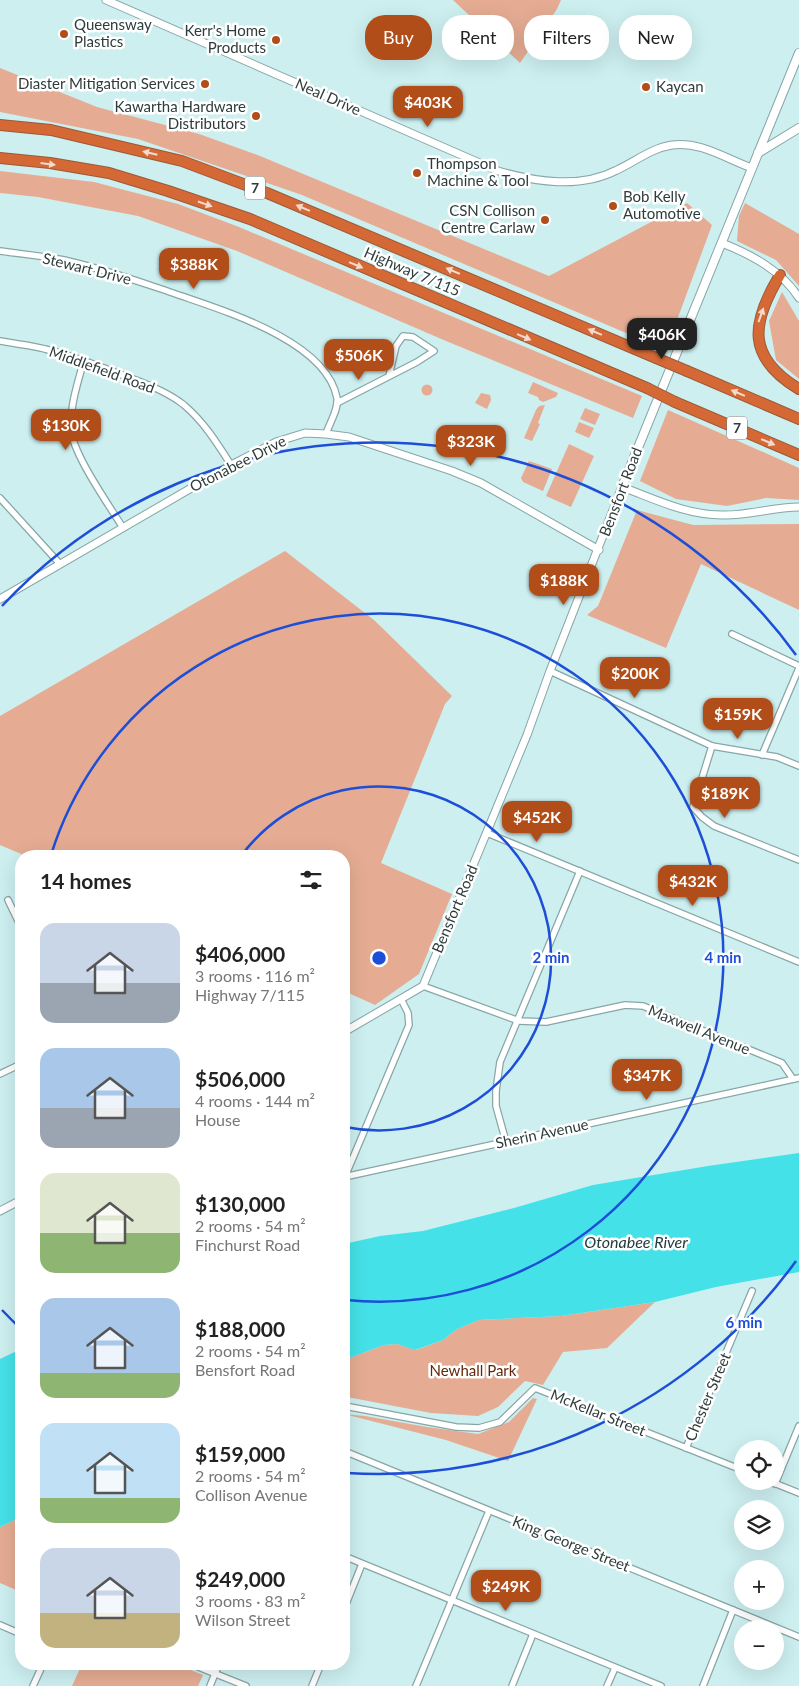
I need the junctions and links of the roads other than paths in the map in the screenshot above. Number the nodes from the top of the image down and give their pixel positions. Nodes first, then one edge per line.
1 (106, 0) edge
2 (799, 53) edge
3 (0, 125) edge
4 (799, 128) edge
5 (758, 153) junction
6 (0, 158) edge
7 (752, 168) junction
8 (722, 243) junction
9 (0, 251) edge
10 (780, 275) junction
11 (799, 298) edge
12 (0, 341) edge
13 (84, 360) junction
14 (389, 376) junction
15 (799, 389) edge
16 (337, 402) junction
17 (799, 419) edge
18 (326, 434) junction
19 (799, 455) edge
20 (231, 465) junction
21 (622, 487) junction
22 (0, 498) edge
23 (799, 507) edge
24 (123, 528) junction
25 (599, 550) junction
26 (60, 564) junction
27 (0, 599) edge
28 (732, 634) dead end
29 (799, 667) edge
30 (550, 671) junction
31 (712, 746) junction
32 (762, 755) junction
33 (799, 766) edge
34 (487, 833) junction
35 (799, 860) edge
36 (580, 871) junction
37 (8, 900) dead end
38 (15, 915) edge
39 (799, 962) edge
40 (423, 986) junction
41 (401, 999) junction
42 (519, 1021) junction
43 (350, 1029) edge
44 (15, 1067) edge
45 (0, 1074) edge
46 (796, 1078) edge
47 (506, 1142) junction
48 (350, 1163) edge
49 (350, 1176) edge
50 (15, 1203) edge
51 (0, 1211) edge
52 (752, 1291) dead end
53 (350, 1407) edge
54 (799, 1426) edge
55 (686, 1448) junction
56 (350, 1453) edge
57 (784, 1457) edge
58 (734, 1467) edge
59 (784, 1487) edge
60 (799, 1493) edge
61 (489, 1511) junction
62 (350, 1559) edge
63 (362, 1564) junction
64 (350, 1594) edge
65 (451, 1601) junction
66 (733, 1610) junction
67 (0, 1625) edge
68 (15, 1631) edge
69 (533, 1634) junction
70 (799, 1637) edge
71 (615, 1668) junction
72 (40, 1670) edge
73 (207, 1670) edge
74 (216, 1670) edge
75 (319, 1670) edge
76 (215, 1673) junction
77 (33, 1686) edge
78 (210, 1686) edge
79 (246, 1686) edge
80 (312, 1686) edge
81 (416, 1686) edge
82 (512, 1686) edge
83 (608, 1686) edge
84 (661, 1686) edge
85 (703, 1686) edge

1 - 7 street, Neal Drive
2 - 5 main road, Bensfort Road
17 -> 3 highway, Highway 7/115 / 7, bridge
4 - 5 main road
5 - 7 main road, Bensfort Road
6 -> 19 highway, Highway 7/115 / 7, bridge
7 - 8 main road, Bensfort Road
8 - 10 street
8 - 21 main road, Bensfort Road
9 - 16 street, Stewart Drive
10 - 11 street
15 -> 10 highway
12 - 13 street, Middlefield Road
13 - 20 street, Middlefield Road
13 - 24 street
14 - 14 street
14 - 16 street
16 - 18 street
18 - 20 street, Otonabee Drive
18 - 25 street, Otonabee Drive
20 - 24 street, Otonabee Drive
21 - 23 street
21 - 25 street, Bensfort Road
22 - 26 street
24 - 26 street, Otonabee Drive
25 - 30 street, Bensfort Road
26 - 27 street, Otonabee Drive
28 - 29 street
29 - 32 street
30 - 31 street
30 - 34 street, Bensfort Road
31 - 32 street
31 - 35 street
32 - 33 street
34 - 36 street
34 - 40 street, Bensfort Road
36 - 39 street
36 - 42 street
37 - 38 street
40 - 41 street
40 - 42 street, Maxwell Avenue
41 - 43 street
41 - 48 street
42 - 46 street, Maxwell Avenue
42 - 47 street
44 - 45 street
46 - 47 street, Sherin Avenue
47 - 49 street, Sherin Avenue
50 - 51 street
52 - 55 street, Chester Street
53 - 55 street, McKellar Street
54 - 57 street
55 - 58 street, McKellar Street
56 - 61 street, King George Street
59 - 60 street
61 - 65 street
61 - 66 street, King George Street
62 - 63 street
63 - 64 street
63 - 65 street
65 - 69 street
65 - 81 street
66 - 70 street, King George Street
66 - 85 street
67 - 68 street
69 - 71 street
69 - 82 street
71 - 83 street
71 - 84 street
72 - 77 street
73 - 76 street
74 - 76 street
75 - 80 street
76 - 78 street
76 - 79 street

